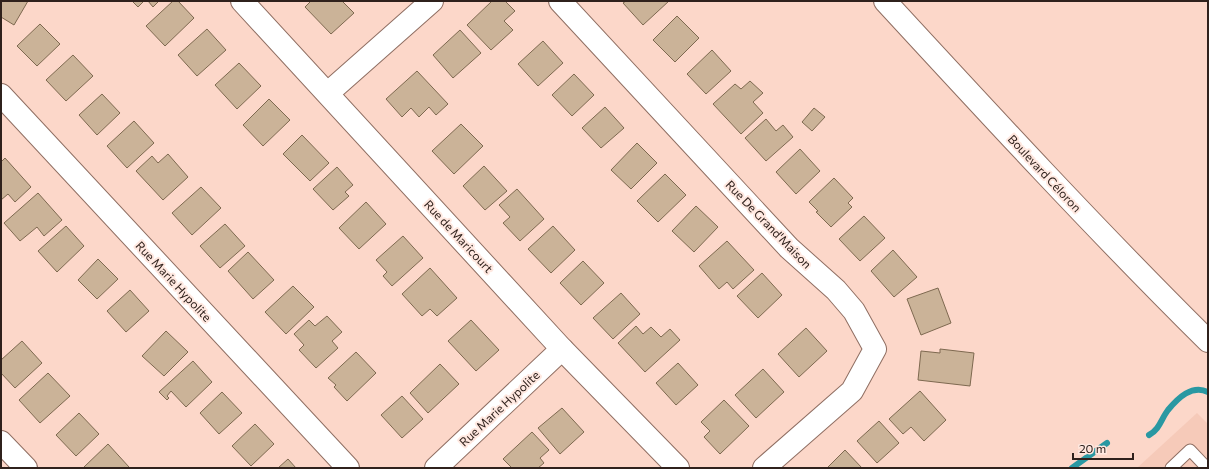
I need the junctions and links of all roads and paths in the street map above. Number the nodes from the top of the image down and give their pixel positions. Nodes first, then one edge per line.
1 (242, 1) edge
2 (432, 1) edge
3 (560, 1) edge
4 (885, 1) edge
5 (328, 93) junction
6 (1, 95) edge
7 (1208, 341) edge
8 (562, 349) junction
9 (1, 442) edge
10 (26, 468) edge
11 (348, 468) edge
12 (436, 468) edge
13 (678, 468) edge
14 (764, 468) edge
15 (1171, 468) edge
16 (1207, 468) edge

1 - 5 street, Rue de Maricourt
2 - 5 street
3 - 14 street, Rue De Grand'Maison
4 - 7 street, Boulevard Céloron
5 - 8 street, Rue de Maricourt
6 - 11 street, Rue Marie Hypolite
8 - 12 street, Rue Marie Hypolite
8 - 13 street, Rue de Maricourt
9 - 10 street
15 - 16 lane

